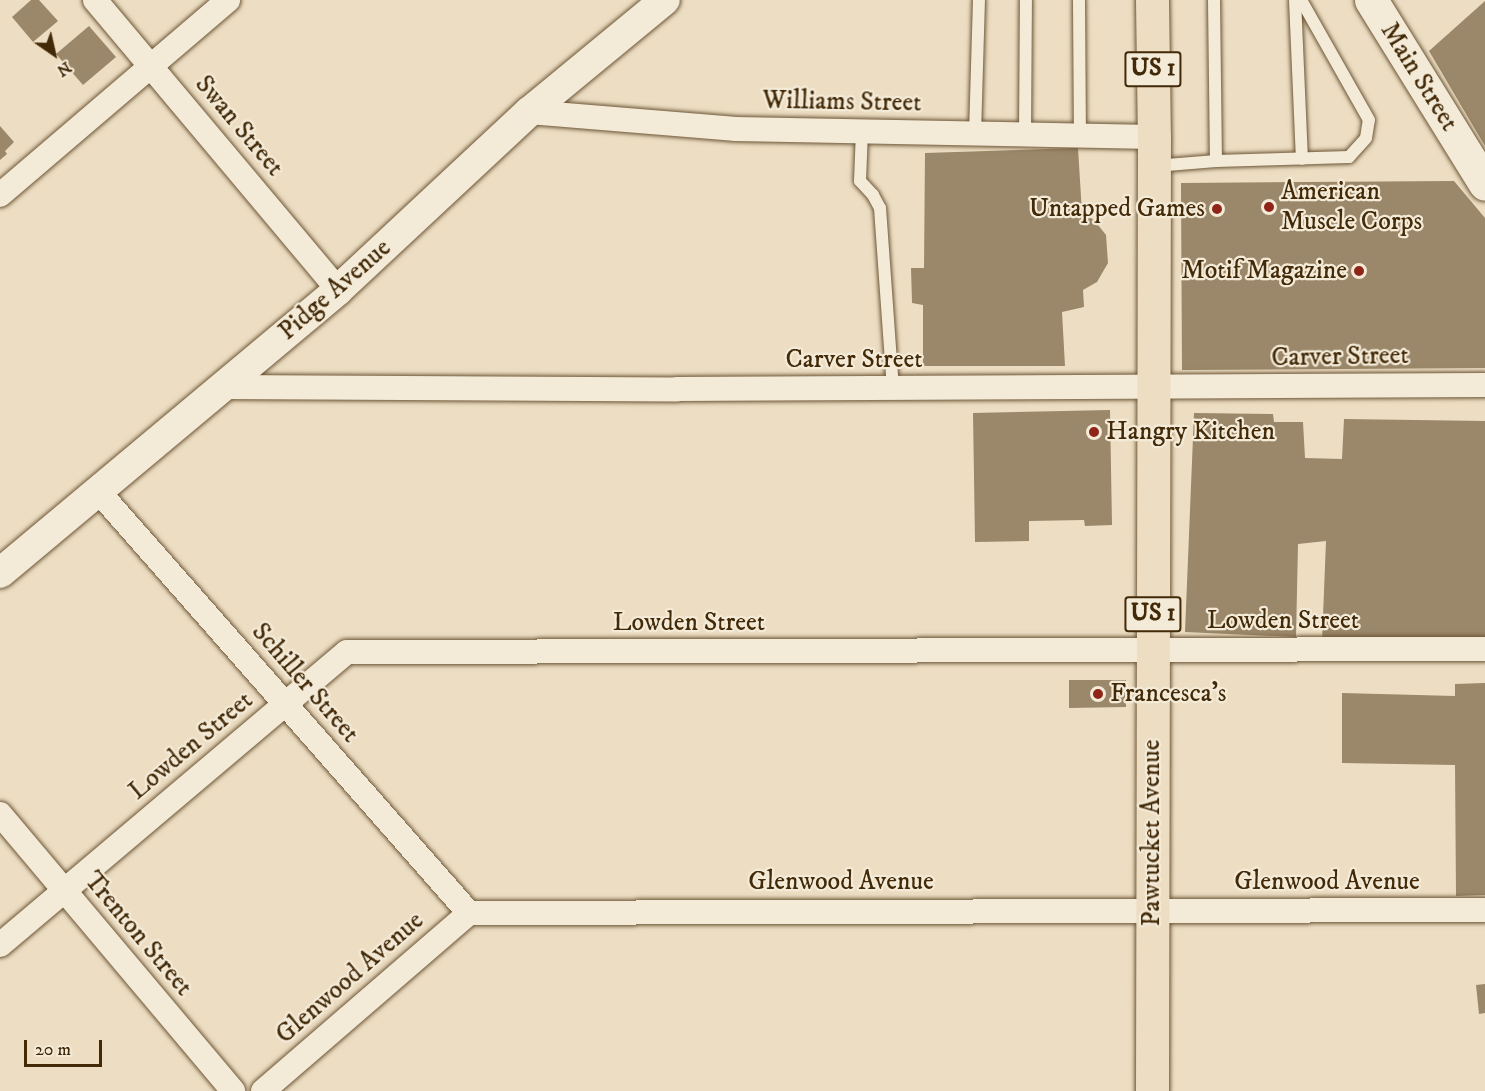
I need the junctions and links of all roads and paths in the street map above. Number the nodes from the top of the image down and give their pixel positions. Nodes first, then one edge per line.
1 (95, 0) edge
2 (228, 0) edge
3 (665, 0) edge
4 (979, 0) edge
5 (1026, 0) edge
6 (1079, 0) edge
7 (1152, 0) edge
8 (1214, 0) edge
9 (1295, 0) edge
10 (1301, 0) edge
11 (1371, 0) edge
12 (151, 65) junction
13 (529, 112) junction
14 (862, 131) junction
15 (975, 134) junction
16 (1024, 135) junction
17 (1080, 136) junction
18 (1154, 152) junction
19 (1302, 159) junction
20 (1216, 161) junction
21 (1485, 184) edge
22 (0, 195) edge
23 (338, 290) junction
24 (1485, 385) edge
25 (223, 387) junction
26 (893, 388) junction
27 (1153, 388) junction
28 (98, 491) junction
29 (0, 573) edge
30 (1485, 649) edge
31 (1153, 651) junction
32 (285, 703) junction
33 (0, 814) edge
34 (64, 890) junction
35 (1485, 910) edge
36 (1152, 912) junction
37 (469, 913) junction
38 (0, 945) edge
39 (233, 1091) edge
40 (263, 1091) edge
41 (1152, 1091) edge

1 - 12 street, Swan Street
2 - 12 street
3 - 13 street, Pidge Avenue
4 - 15 lane
5 - 16 lane
6 - 17 lane
7 - 18 main road, Pawtucket Avenue / US 1
8 - 20 lane
9 - 19 lane
10 - 19 lane
11 - 21 main road, Main Street
12 - 22 street
12 - 23 street, Swan Street
13 - 14 street, Williams Street
13 - 23 street, Pidge Avenue
14 - 15 street, Williams Street
14 - 26 lane
15 - 16 street, Williams Street
16 - 17 street, Williams Street
17 - 18 street, Williams Street
18 - 20 lane
18 - 27 main road, Pawtucket Avenue / US 1
19 - 20 lane
23 - 25 street, Pidge Avenue
24 - 27 street, Carver Street
25 - 26 street, Carver Street
25 - 28 street, Pidge Avenue
26 - 27 street, Carver Street
27 - 31 main road, Pawtucket Avenue / US 1
28 - 29 street, Pidge Avenue
28 - 32 street, Schiller Street
30 - 31 street, Lowden Street
31 - 32 street, Lowden Street
31 - 36 main road, Pawtucket Avenue / US 1
32 - 34 street, Lowden Street
32 - 37 street, Schiller Street
33 - 34 street, Trenton Street
34 - 38 street, Lowden Street
34 - 39 street, Trenton Street
35 - 36 street, Glenwood Avenue
36 - 37 street, Glenwood Avenue
36 - 41 main road, Pawtucket Avenue / US 1
37 - 40 street, Glenwood Avenue

